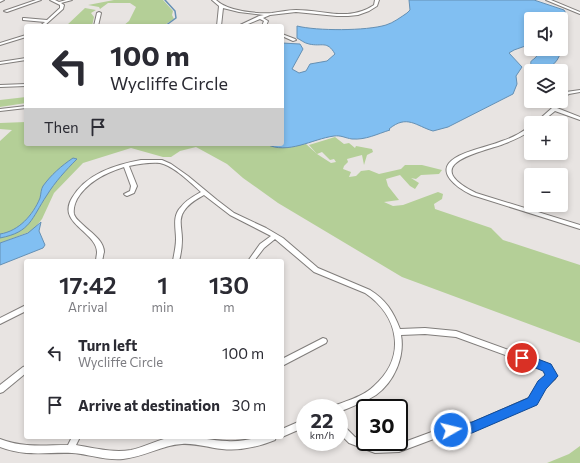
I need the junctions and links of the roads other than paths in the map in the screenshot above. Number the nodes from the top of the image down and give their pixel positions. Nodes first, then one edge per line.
1 (39, 0) edge
2 (52, 0) edge
3 (70, 0) edge
4 (214, 0) edge
5 (377, 0) edge
6 (548, 0) edge
7 (59, 3) junction
8 (221, 6) junction
9 (6, 11) dead end
10 (99, 13) dead end
11 (580, 13) edge
12 (270, 14) junction
13 (260, 17) junction
14 (24, 19) dead end
15 (48, 21) junction
16 (44, 24) edge
17 (96, 24) edge
18 (219, 24) edge
19 (246, 24) edge
20 (265, 24) edge
21 (284, 36) edge
22 (24, 37) edge
23 (294, 40) dead end
24 (0, 44) edge
25 (24, 59) edge
26 (0, 64) edge
27 (24, 85) edge
28 (0, 86) edge
29 (580, 92) edge
30 (568, 93) edge
31 (24, 107) edge
32 (554, 109) joint
33 (0, 110) edge
34 (546, 116) edge
35 (580, 119) edge
36 (524, 132) edge
37 (126, 166) junction
38 (204, 193) junction
39 (127, 194) dead end
40 (580, 227) edge
41 (275, 236) junction
42 (99, 259) edge
43 (176, 259) edge
44 (252, 259) edge
45 (24, 309) edge
46 (0, 321) edge
47 (398, 332) junction
48 (323, 341) dead end
49 (284, 362) edge
50 (24, 371) edge
51 (0, 390) edge
52 (348, 404) edge
53 (447, 419) dead end
54 (296, 427) edge
55 (284, 432) edge
56 (439, 433) junction
57 (348, 436) edge
58 (75, 439) edge
59 (208, 439) edge
60 (265, 439) edge
61 (0, 442) edge
62 (70, 449) junction

1 - 9 street
2 - 7 street
3 - 7 street
4 - 8 street
5 - 12 street
6 - 11 street
7 - 15 street
8 - 12 street
8 - 18 street
10 - 17 street
12 - 13 street
13 - 19 street
13 - 20 street
14 - 15 street
15 - 16 street
21 - 23 street
22 - 24 street
25 - 26 street
27 - 28 street
29 - 30 street
31 - 33 street
32 - 34 street
32 - 35 street
36 - 40 street
37 - 38 street
37 - 39 street
37 - 42 street
38 - 41 street
38 - 43 street
41 - 44 street
41 - 47 street
45 - 46 street
47 - 52 street
47 - 56 street
48 - 49 street
50 - 51 street
53 - 56 street
54 - 55 street
56 - 57 street
58 - 62 street
59 - 60 street
59 - 62 street
61 - 62 street

